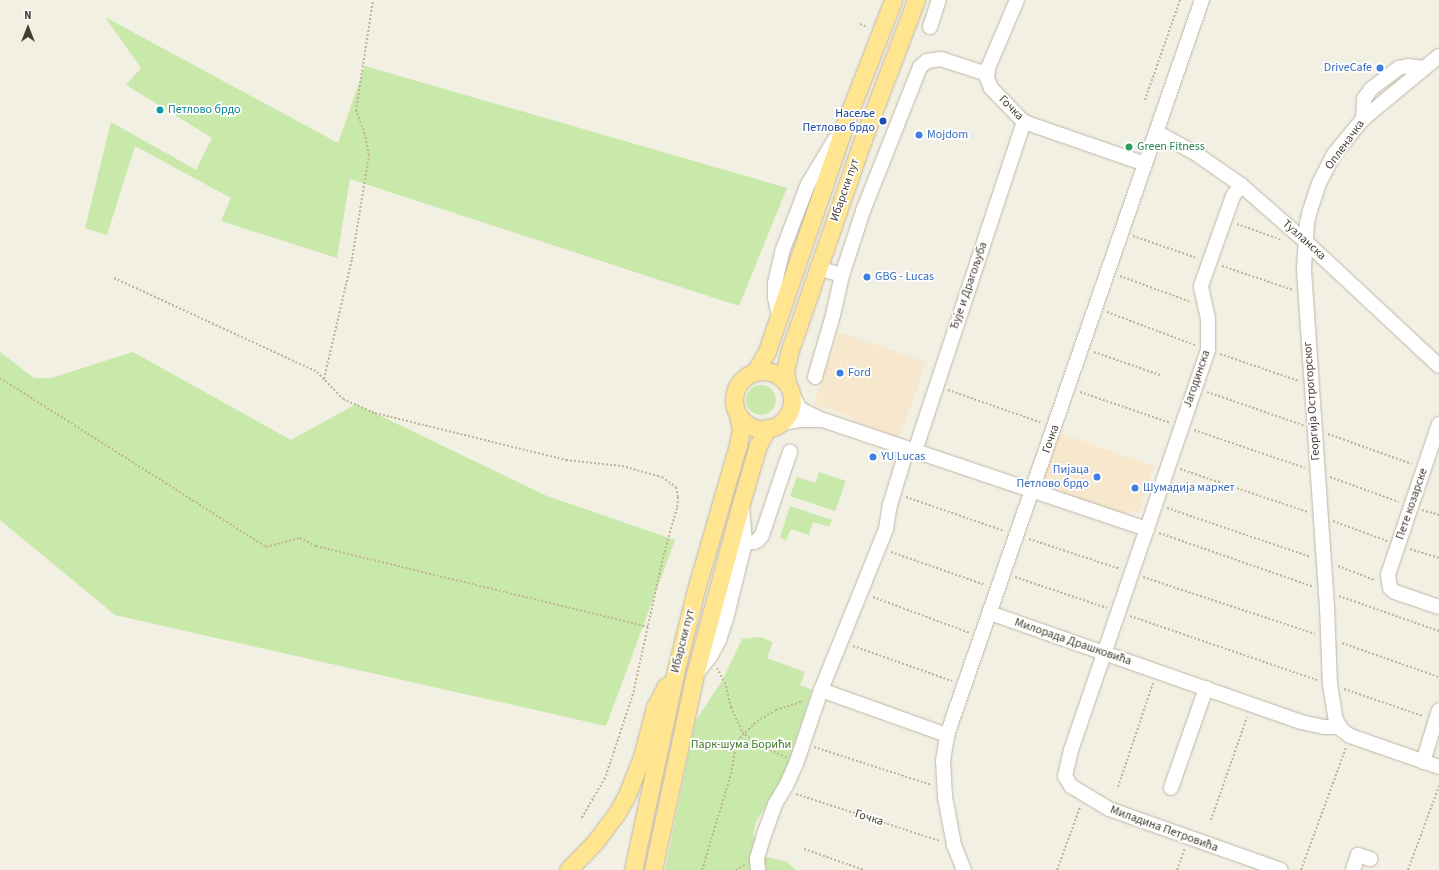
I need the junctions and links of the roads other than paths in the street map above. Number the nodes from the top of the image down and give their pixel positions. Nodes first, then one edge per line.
1 (892, 0) edge
2 (916, 0) edge
3 (939, 0) edge
4 (1017, 0) edge
5 (1202, 0) edge
6 (930, 27) dead end
7 (1439, 56) edge
8 (987, 74) junction
9 (1024, 122) junction
10 (1156, 132) junction
11 (1145, 164) junction
12 (1241, 185) junction
13 (1305, 241) junction
14 (818, 268) junction
15 (842, 275) junction
16 (1439, 366) edge
17 (755, 372) junction
18 (815, 377) dead end
19 (789, 388) junction
20 (738, 414) junction
21 (823, 420) junction
22 (1439, 424) edge
23 (773, 426) junction
24 (911, 450) junction
25 (790, 452) dead end
26 (1033, 491) junction
27 (742, 500) junction
28 (1147, 529) junction
29 (745, 542) junction
30 (1439, 607) edge
31 (990, 613) junction
32 (1105, 653) junction
33 (675, 674) junction
34 (695, 674) junction
35 (1206, 688) junction
36 (820, 693) junction
37 (1437, 715) edge
38 (1345, 731) junction
39 (947, 735) junction
40 (1423, 762) junction
41 (1439, 767) edge
42 (1171, 788) dead end
43 (1370, 859) dead end
44 (1352, 863) edge
45 (568, 870) edge
46 (633, 870) edge
47 (653, 870) edge
48 (758, 870) edge
49 (964, 870) edge
50 (1281, 870) edge

1 - 17 main road, Ибарски пут
2 - 14 main road, Ибарски пут
3 - 6 street
4 - 8 street
5 - 10 street, Гочка
7 - 13 street, Опленачка
8 - 9 street, Гочка
8 - 15 street
9 - 11 street, Гочка
9 - 24 street, Ђује и Драгољуба
10 - 11 street, Гочка
10 - 12 street, Тузланска
11 - 26 street, Гочка
12 - 13 street, Тузланска
12 - 28 street, Јагодинска
13 - 16 street, Тузланска
13 - 38 street, Георгија Острогорског
14 - 15 street
14 - 19 main road, Ибарски пут
15 - 18 street
17 - 19 main road
17 - 20 main road
19 - 21 street
19 - 23 main road
20 - 23 main road
20 - 33 main road, Ибарски пут
21 - 23 street
21 - 24 street
22 - 30 street, Пете козарске
23 - 27 main road, Ибарски пут
24 - 26 street
24 - 36 street, Ђује и Драгољуба
25 - 29 street
26 - 28 street
26 - 31 street, Гочка
27 - 29 street
27 - 34 main road, Ибарски пут
28 - 32 street, Јагодинска
29 - 34 street
31 - 32 street, Милорада Драшковића
31 - 39 street, Гочка
32 - 35 street, Милорада Драшковића
32 - 50 street, Миладина Петровића
33 - 45 main road
33 - 46 main road, Ибарски пут
34 - 47 main road, Ибарски пут
35 - 38 street, Милорада Драшковића
35 - 42 street
36 - 39 street
36 - 48 street, Ђује и Драгољуба
37 - 40 street
38 - 40 street, Милорада Драшковића
39 - 49 street, Гочка
40 - 41 street, Милорада Драшковића
43 - 44 street

